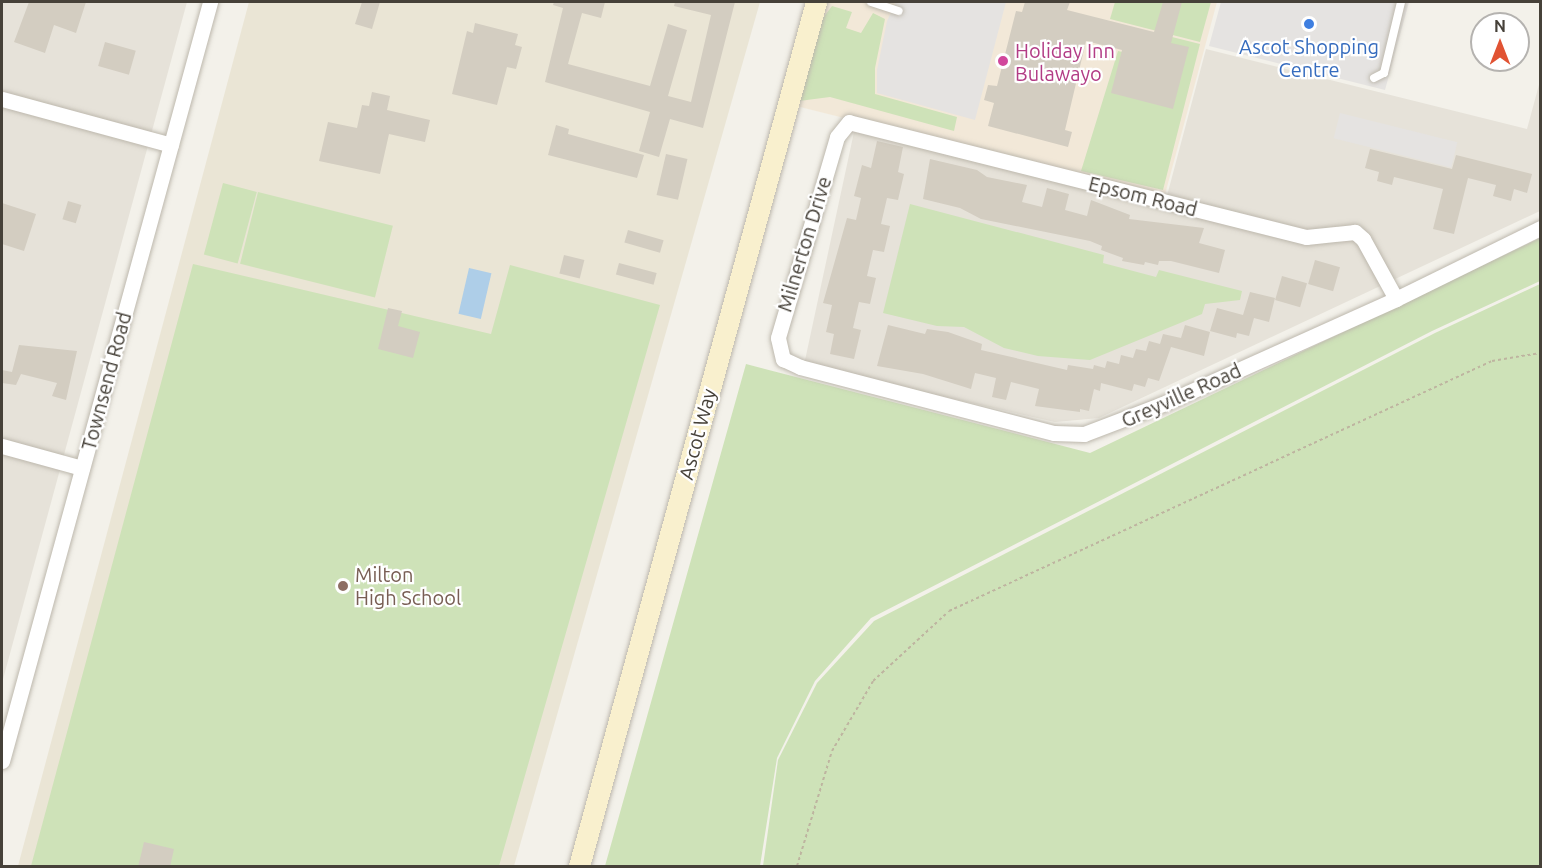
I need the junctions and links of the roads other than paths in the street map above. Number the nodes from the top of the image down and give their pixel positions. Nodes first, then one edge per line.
1 (210, 2) edge
2 (816, 2) edge
3 (871, 2) edge
4 (1401, 2) edge
5 (899, 11) dead end
6 (1374, 78) dead end
7 (2, 99) edge
8 (856, 123) joint
9 (171, 144) junction
10 (1540, 228) edge
11 (1396, 299) junction
12 (800, 367) joint
13 (2, 446) edge
14 (82, 468) junction
15 (2, 761) edge
16 (579, 867) edge

1 - 9 street, Townsend Road
2 - 16 main road, Ascot Way
3 - 5 lane
4 - 6 lane
7 - 9 street
8 - 11 street, Epsom Road
8 - 12 street, Milnerton Drive
9 - 14 street, Townsend Road
10 - 11 street, Greyville Road
11 - 12 street, Greyville Road
13 - 14 street
14 - 15 street, Townsend Road

